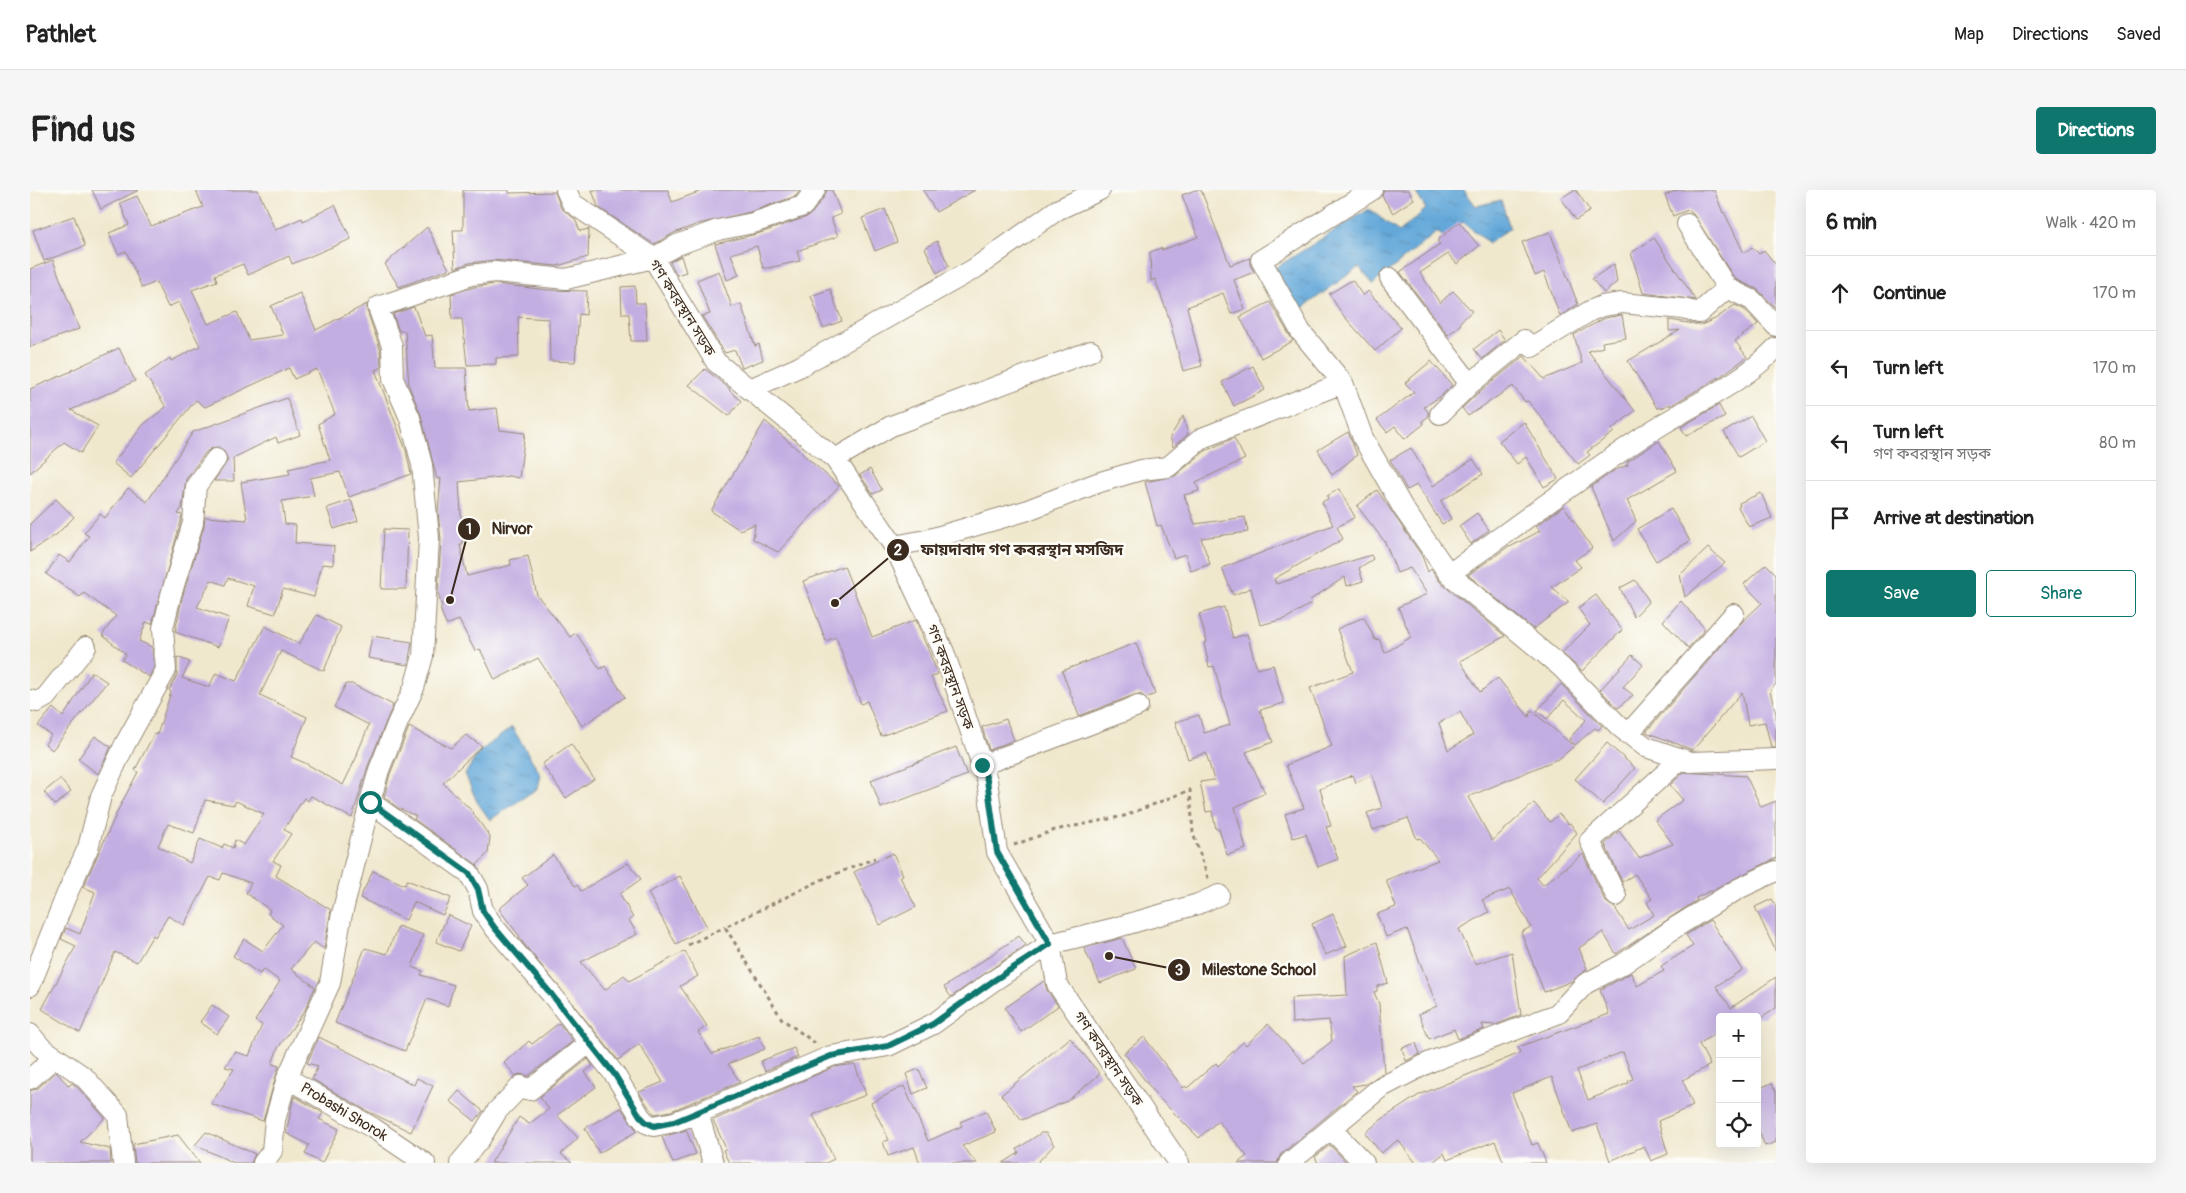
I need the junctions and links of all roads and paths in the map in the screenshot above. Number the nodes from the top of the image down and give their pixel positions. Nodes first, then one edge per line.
1 (566, 190) edge
2 (815, 190) edge
3 (1100, 190) edge
4 (1372, 190) edge
5 (1687, 224) dead end
6 (653, 258) junction
7 (1390, 278) dead end
8 (1727, 288) junction
9 (1776, 326) edge
10 (1776, 348) edge
11 (1091, 351) dead end
12 (1343, 383) junction
13 (1470, 384) junction
14 (750, 389) junction
15 (1440, 414) dead end
16 (216, 459) dead end
17 (836, 459) junction
18 (894, 546) junction
19 (1449, 574) junction
20 (1734, 614) dead end
21 (86, 647) dead end
22 (30, 700) edge
23 (1138, 706) dead end
24 (1628, 734) junction
25 (1680, 759) junction
26 (1776, 760) edge
27 (982, 765) junction
28 (370, 802) junction
29 (997, 852) junction
30 (875, 858) dead end
31 (1776, 871) edge
32 (1219, 895) joint
33 (1616, 896) dead end
34 (725, 927) junction
35 (1050, 944) junction
36 (688, 946) dead end
37 (30, 986) edge
38 (30, 1034) edge
39 (589, 1043) junction
40 (831, 1056) junction
41 (55, 1057) junction
42 (287, 1078) junction
43 (30, 1079) edge
44 (698, 1112) junction
45 (1331, 1129) junction
46 (122, 1163) edge
47 (263, 1163) edge
48 (425, 1163) edge
49 (460, 1163) edge
50 (713, 1163) edge
51 (1179, 1163) edge
52 (1289, 1163) edge
53 (1364, 1163) edge

1 - 6 street, গণ কবরস্থান সড়ক
2 - 6 street
3 - 14 street
4 - 12 street
5 - 8 street
6 - 14 street, গণ কবরস্থান সড়ক
6 - 28 street
7 - 13 street
8 - 9 street
8 - 13 street
10 - 19 street
11 - 17 street
12 - 18 street
12 - 19 street
13 - 15 street
14 - 17 street, গণ কবরস্থান সড়ক
16 - 37 street
17 - 18 street, গণ কবরস্থান সড়ক
18 - 27 street, গণ কবরস্থান সড়ক
19 - 24 street
20 - 24 street
21 - 22 street
23 - 27 street
24 - 25 street
25 - 26 street
25 - 33 street
27 - 29 street, গণ কবরস্থান সড়ক
28 - 39 street
28 - 42 street
29 - 32 path
29 - 35 street, গণ কবরস্থান সড়ক
30 - 34 path
31 - 45 street
32 - 35 street
34 - 36 path
34 - 40 path
35 - 40 street
35 - 51 street, গণ কবরস্থান সড়ক
38 - 41 street
39 - 44 street
39 - 49 street
40 - 44 street
41 - 43 street
41 - 46 street
42 - 47 street
42 - 48 street, Probashi Shorok
44 - 50 street
45 - 52 street
45 - 53 street

